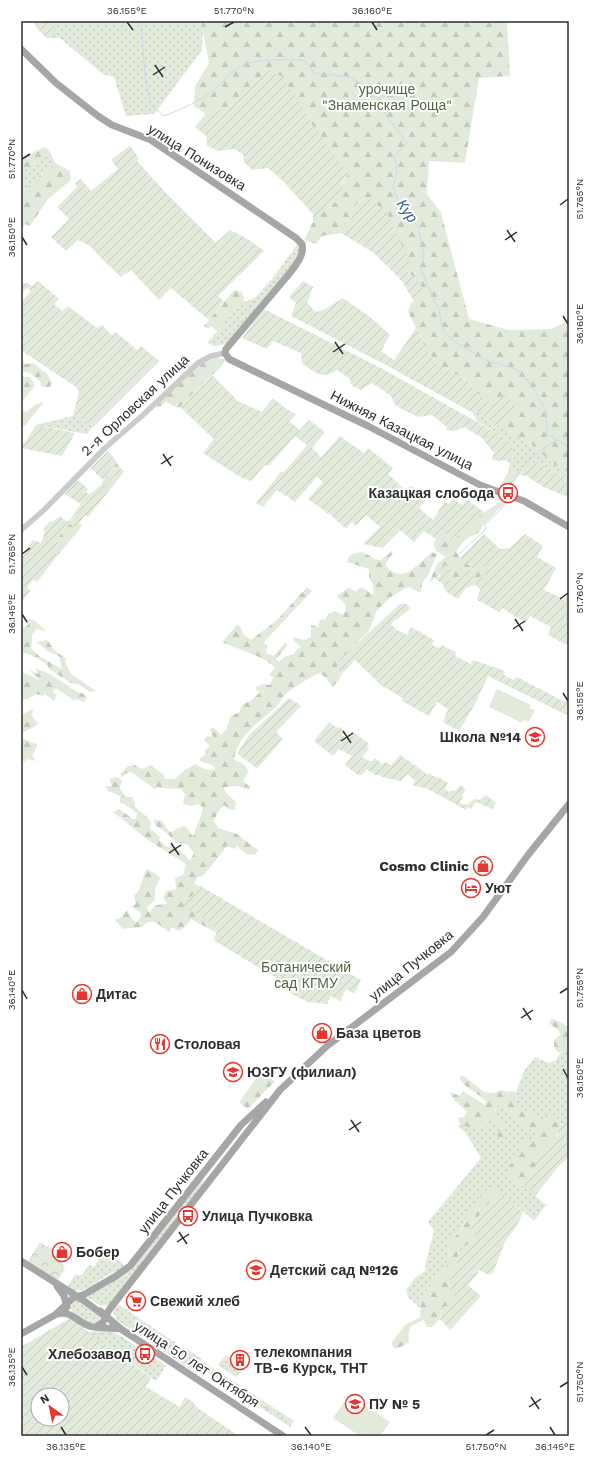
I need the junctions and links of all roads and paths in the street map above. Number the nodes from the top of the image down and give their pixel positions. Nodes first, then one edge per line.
1 (21, 49) edge
2 (225, 353) junction
3 (569, 527) edge
4 (21, 530) edge
5 (569, 804) edge
6 (280, 1090) junction
7 (202, 1175) junction
8 (209, 1180) junction
9 (21, 1261) edge
10 (50, 1280) junction
11 (78, 1297) junction
12 (67, 1305) junction
13 (70, 1314) junction
14 (55, 1315) junction
15 (104, 1318) junction
16 (96, 1327) junction
17 (121, 1330) junction
18 (21, 1334) edge
19 (283, 1436) edge

1 - 2 main road, улица Понизовка
2 - 3 main road, Нижняя Казацкая улица
2 - 4 street, 2-я Орловская улица
5 - 6 main road, улица Пучковка
6 - 7 main road, улица Пучковка
6 - 8 main road, улица Пучковка
7 - 8 main road
7 - 11 main road, улица Пучковка
8 - 15 main road, улица Пучковка
9 - 10 main road
10 - 11 main road
10 - 12 main road
11 - 12 main road, улица Пучковка
11 - 15 main road, улица 50 лет Октября
12 - 13 main road
12 - 14 main road, улица Пучковка
13 - 14 main road
13 - 16 main road
14 - 18 main road
15 - 16 main road, улица Пучковка
15 - 17 main road, улица 50 лет Октября
16 - 17 main road
17 - 19 main road, улица 50 лет Октября

